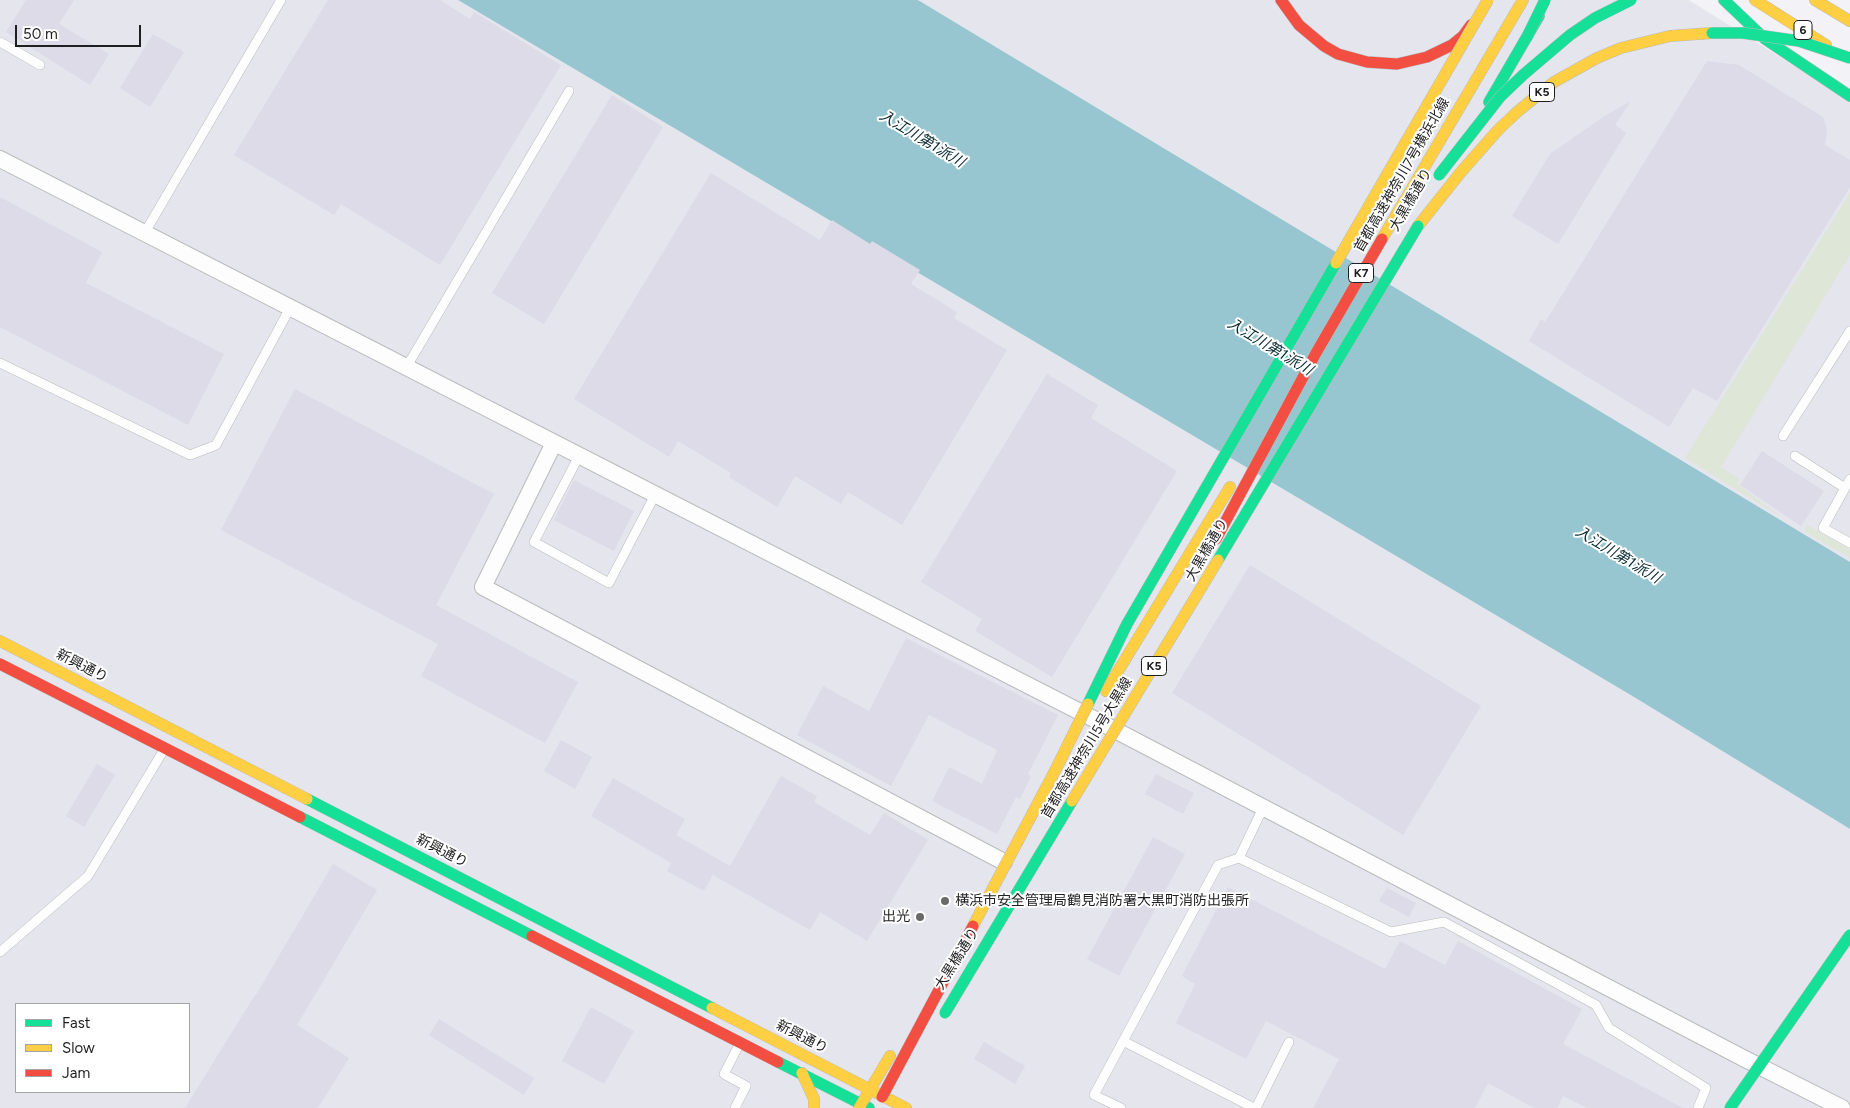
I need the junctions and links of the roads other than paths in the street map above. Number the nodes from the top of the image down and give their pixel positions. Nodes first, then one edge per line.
1 (281, 0) edge
2 (1281, 0) edge
3 (1487, 0) edge
4 (1510, 0) edge
5 (1523, 0) edge
6 (1545, 0) edge
7 (1549, 0) edge
8 (1630, 0) edge
9 (1724, 0) edge
10 (1755, 0) edge
11 (1815, 0) edge
12 (1850, 20) edge
13 (1527, 37) junction
14 (0, 42) edge
15 (1850, 59) edge
16 (40, 65) dead end
17 (569, 91) dead end
18 (1850, 96) edge
19 (0, 159) edge
20 (1435, 183) dead end
21 (1425, 198) dead end
22 (1418, 226) junction
23 (144, 234) junction
24 (290, 308) junction
25 (1850, 331) edge
26 (0, 363) edge
27 (406, 368) junction
28 (1783, 436) dead end
29 (554, 444) junction
30 (579, 456) junction
31 (1795, 456) dead end
32 (1847, 484) edge
33 (655, 495) junction
34 (1850, 543) edge
35 (0, 641) edge
36 (0, 664) edge
37 (1090, 717) junction
38 (1108, 726) junction
39 (170, 740) junction
40 (1263, 808) junction
41 (1239, 858) junction
42 (1004, 862) junction
43 (1009, 882) dead end
44 (1850, 935) edge
45 (0, 952) edge
46 (1845, 963) dead end
47 (935, 1026) junction
48 (1123, 1041) junction
49 (740, 1042) junction
50 (1289, 1042) dead end
51 (802, 1073) junction
52 (870, 1089) junction
53 (902, 1091) dead end
54 (886, 1103) edge
55 (863, 1107) edge
56 (735, 1108) edge
57 (814, 1108) edge
58 (876, 1108) edge
59 (906, 1108) edge
60 (1121, 1108) edge
61 (1255, 1108) edge
62 (1698, 1108) edge
63 (1730, 1108) edge
64 (1743, 1108) edge
65 (1842, 1108) edge

1 - 23 lane
2 - 3 main road, bridge
3 - 54 main road, bridge
4 - 37 main road, 大黒橋通り
5 - 21 main road, 首都高速神奈川7号横浜北線 / K7
6 - 13 main road, bridge
6 - 38 main road, 大黒橋通り, bridge
7 - 13 main road, bridge
8 - 20 main road, K5, bridge
9 - 18 main road, bridge
10 - 15 main road, 6
11 - 12 main road
13 - 22 main road, bridge
14 - 16 lane
15 - 22 main road, K5, bridge
17 - 27 lane
19 - 23 street
22 - 47 main road, 首都高速神奈川5号大黒線 / K5, bridge
23 - 24 street
24 - 26 lane
24 - 27 street
25 - 28 lane
27 - 29 street
29 - 30 street
29 - 42 street
30 - 33 street
30 - 33 lane
31 - 32 lane
32 - 34 lane
33 - 37 street
35 - 39 main road, 新興通り
36 - 39 main road, 新興通り
37 - 38 street
37 - 42 main road, 大黒橋通り
38 - 40 street
38 - 47 main road, 大黒橋通り
39 - 45 lane
39 - 49 main road, 新興通り
39 - 52 main road, 新興通り
40 - 41 lane
40 - 65 street
41 - 48 lane
41 - 62 lane
42 - 52 main road, 大黒橋通り
43 - 54 main road, bridge
44 - 63 main road, bridge
46 - 64 main road
47 - 54 main road, 大黒橋通り
48 - 60 lane
48 - 61 lane
49 - 51 main road, 新興通り
49 - 56 lane
50 - 61 lane
51 - 55 main road, 新興通り
51 - 57 main road
52 - 54 main road, 新興通り
52 - 55 main road, 大黒橋通り
53 - 54 main road
54 - 58 main road
54 - 59 main road, 新興通り

